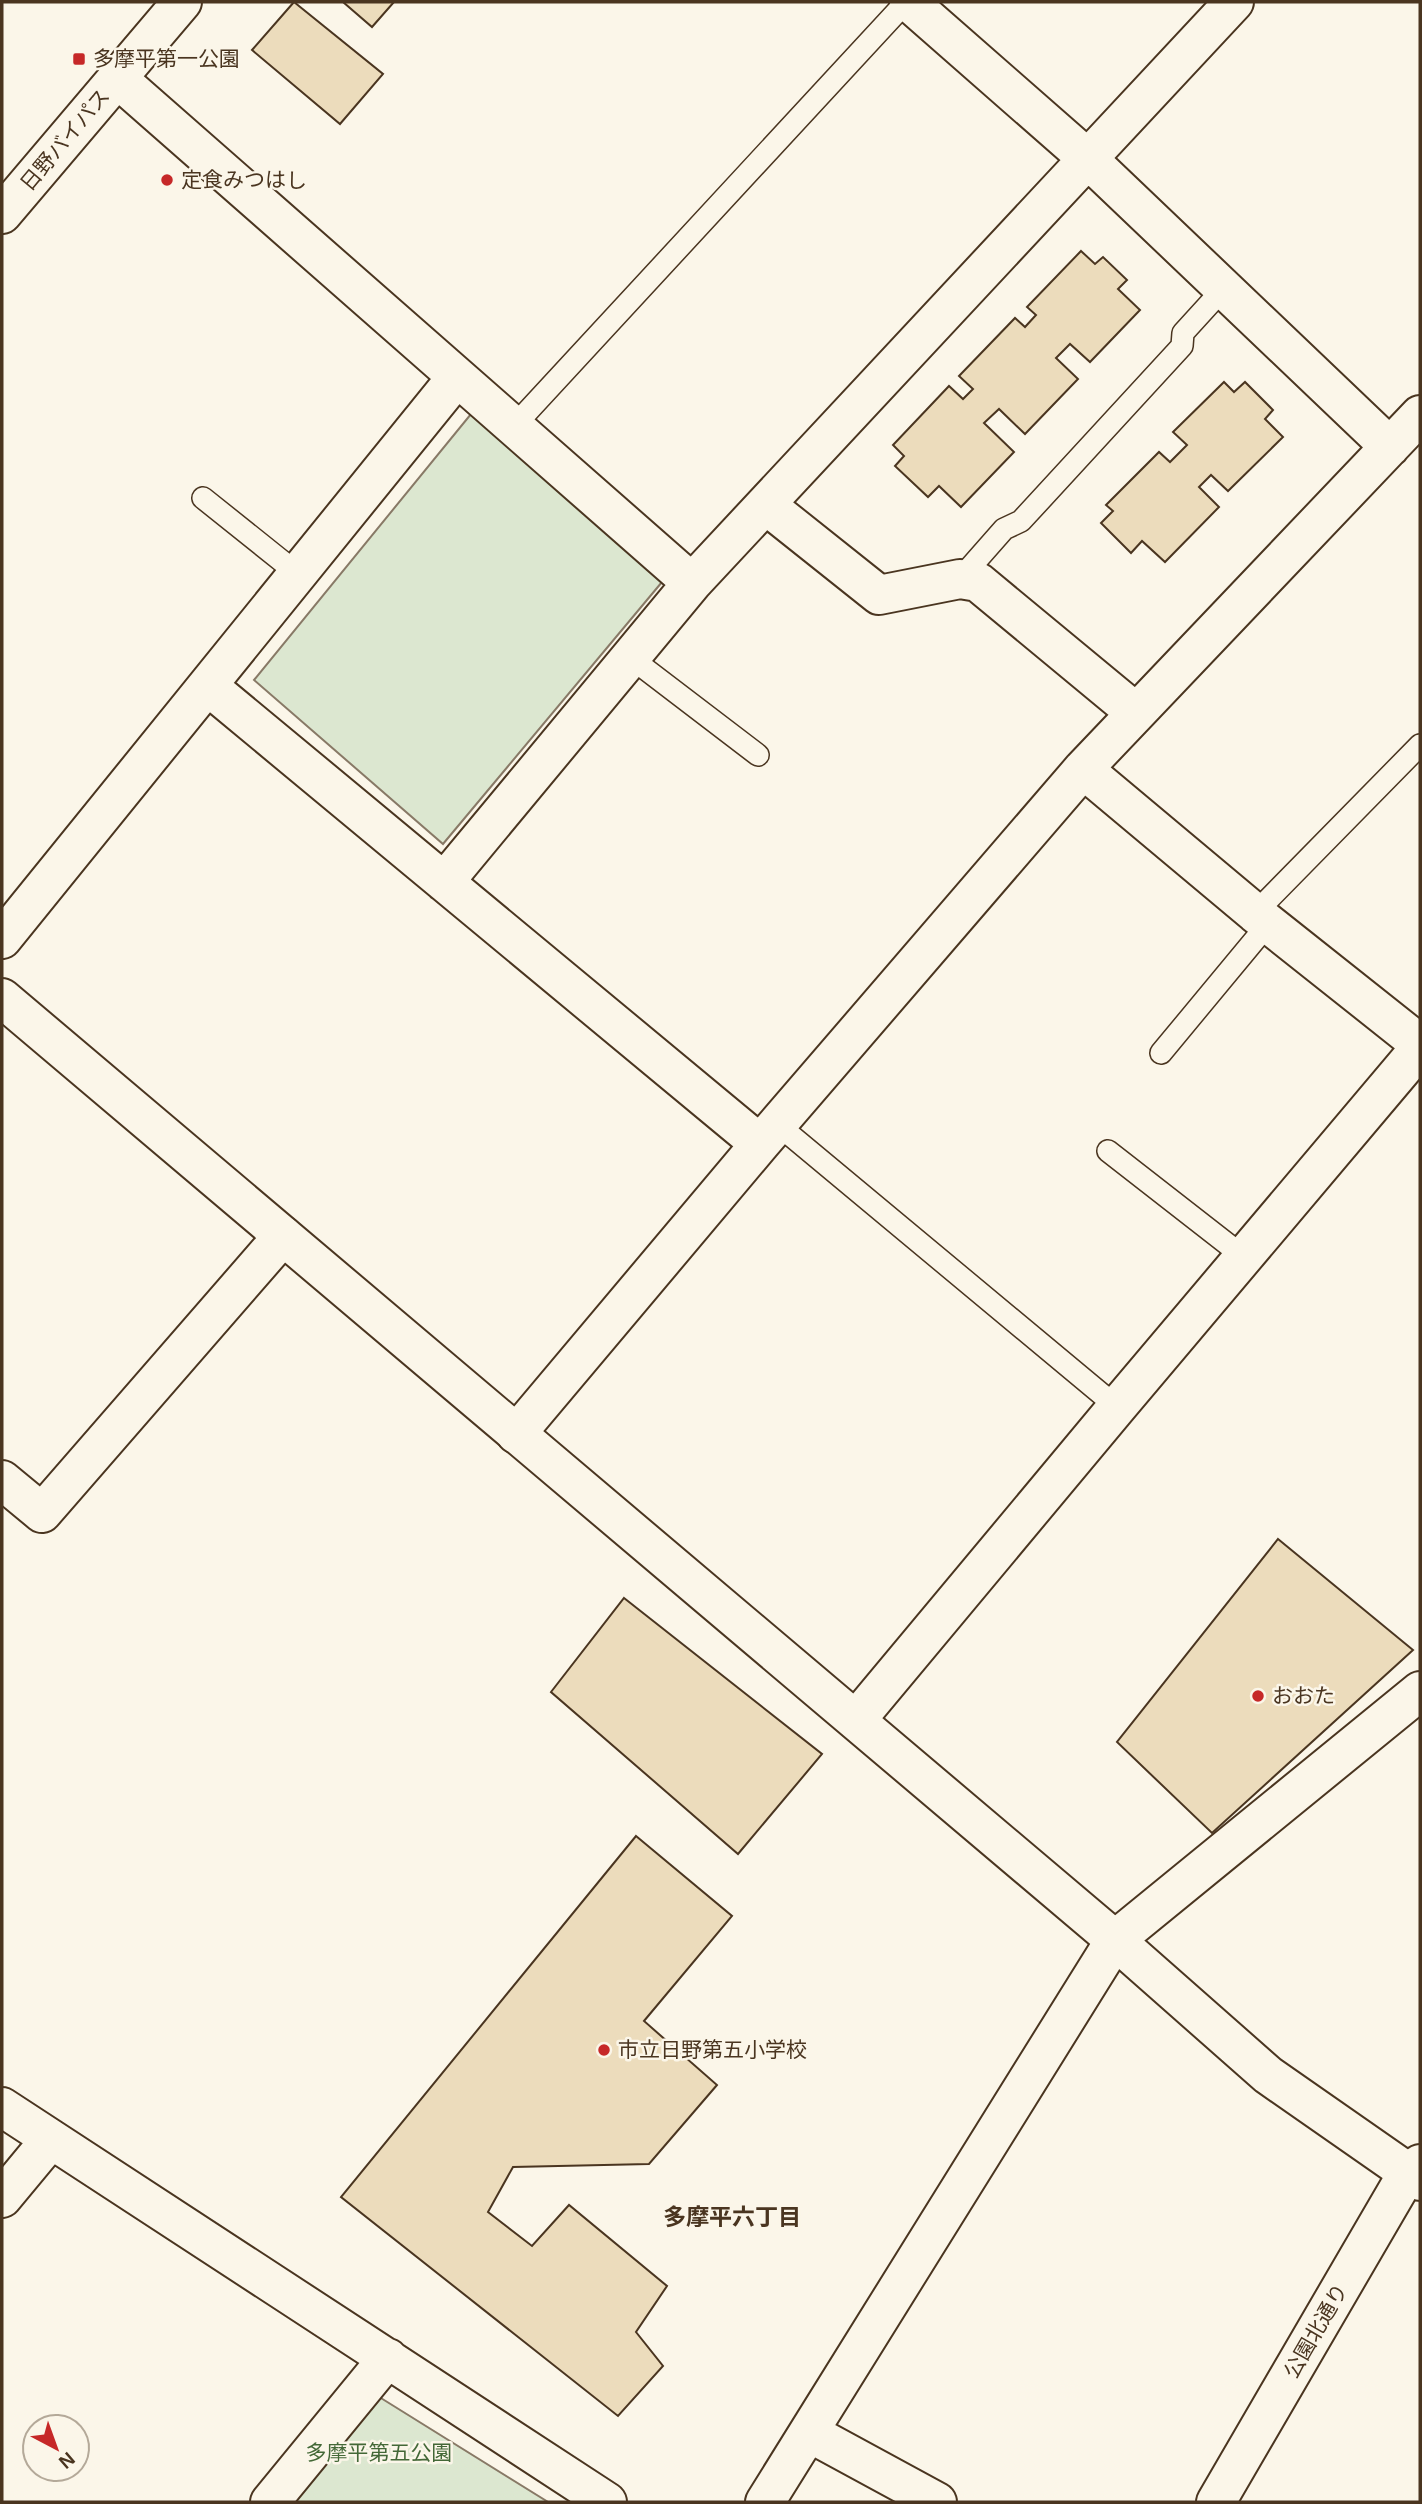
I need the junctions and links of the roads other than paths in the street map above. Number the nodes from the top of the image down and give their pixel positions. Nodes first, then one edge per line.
1 (182, 2) edge
2 (907, 2) edge
3 (1234, 2) edge
4 (117, 78) junction
5 (1088, 159) junction
6 (2, 214) edge
7 (1224, 288) junction
8 (457, 377) junction
9 (1420, 415) edge
10 (514, 426) junction
11 (1390, 447) junction
12 (203, 498) dead end
13 (766, 505) junction
14 (298, 574) junction
15 (960, 579) junction
16 (692, 583) junction
17 (631, 658) junction
18 (208, 686) junction
19 (1135, 712) junction
20 (1420, 745) edge
21 (758, 755) dead end
22 (1083, 769) junction
23 (444, 882) junction
24 (1261, 919) junction
25 (2, 939) edge
26 (2, 998) edge
27 (1420, 1046) edge
28 (1161, 1053) dead end
29 (769, 1134) junction
30 (1108, 1152) dead end
31 (283, 1236) junction
32 (1244, 1257) junction
33 (1117, 1407) junction
34 (516, 1434) junction
35 (2, 1480) edge
36 (1420, 1691) edge
37 (856, 1720) junction
38 (1115, 1940) junction
39 (2, 2108) edge
40 (51, 2140) junction
41 (1416, 2173) edge
42 (2, 2198) edge
43 (388, 2358) junction
44 (810, 2433) junction
45 (270, 2502) edge
46 (607, 2502) edge
47 (765, 2502) edge
48 (937, 2502) edge
49 (1216, 2502) edge

1 - 4 main road, 日野バイパス
2 - 5 main road
2 - 10 lane
3 - 5 main road
4 - 6 main road, 日野バイパス
4 - 8 main road
5 - 7 main road
5 - 13 main road
7 - 11 main road
7 - 15 lane
8 - 10 main road
8 - 14 main road
9 - 11 main road
10 - 16 main road
11 - 19 main road
12 - 14 lane
13 - 15 main road
13 - 16 main road
14 - 18 main road
15 - 19 main road
16 - 17 main road
17 - 21 lane
17 - 23 main road
18 - 23 main road
18 - 25 main road
19 - 22 main road
20 - 24 lane
22 - 24 main road
22 - 29 main road
23 - 29 main road
24 - 27 main road
24 - 28 lane
26 - 31 main road
27 - 32 main road
29 - 33 lane
29 - 34 main road
30 - 32 lane
31 - 34 main road
31 - 35 main road
32 - 33 main road
33 - 37 main road
34 - 37 main road
36 - 38 main road
37 - 38 main road
38 - 41 main road
38 - 44 main road
39 - 40 main road
40 - 42 main road
40 - 43 main road
41 - 49 main road, 公園北通り
43 - 45 main road
43 - 46 main road
44 - 47 main road
44 - 48 main road

